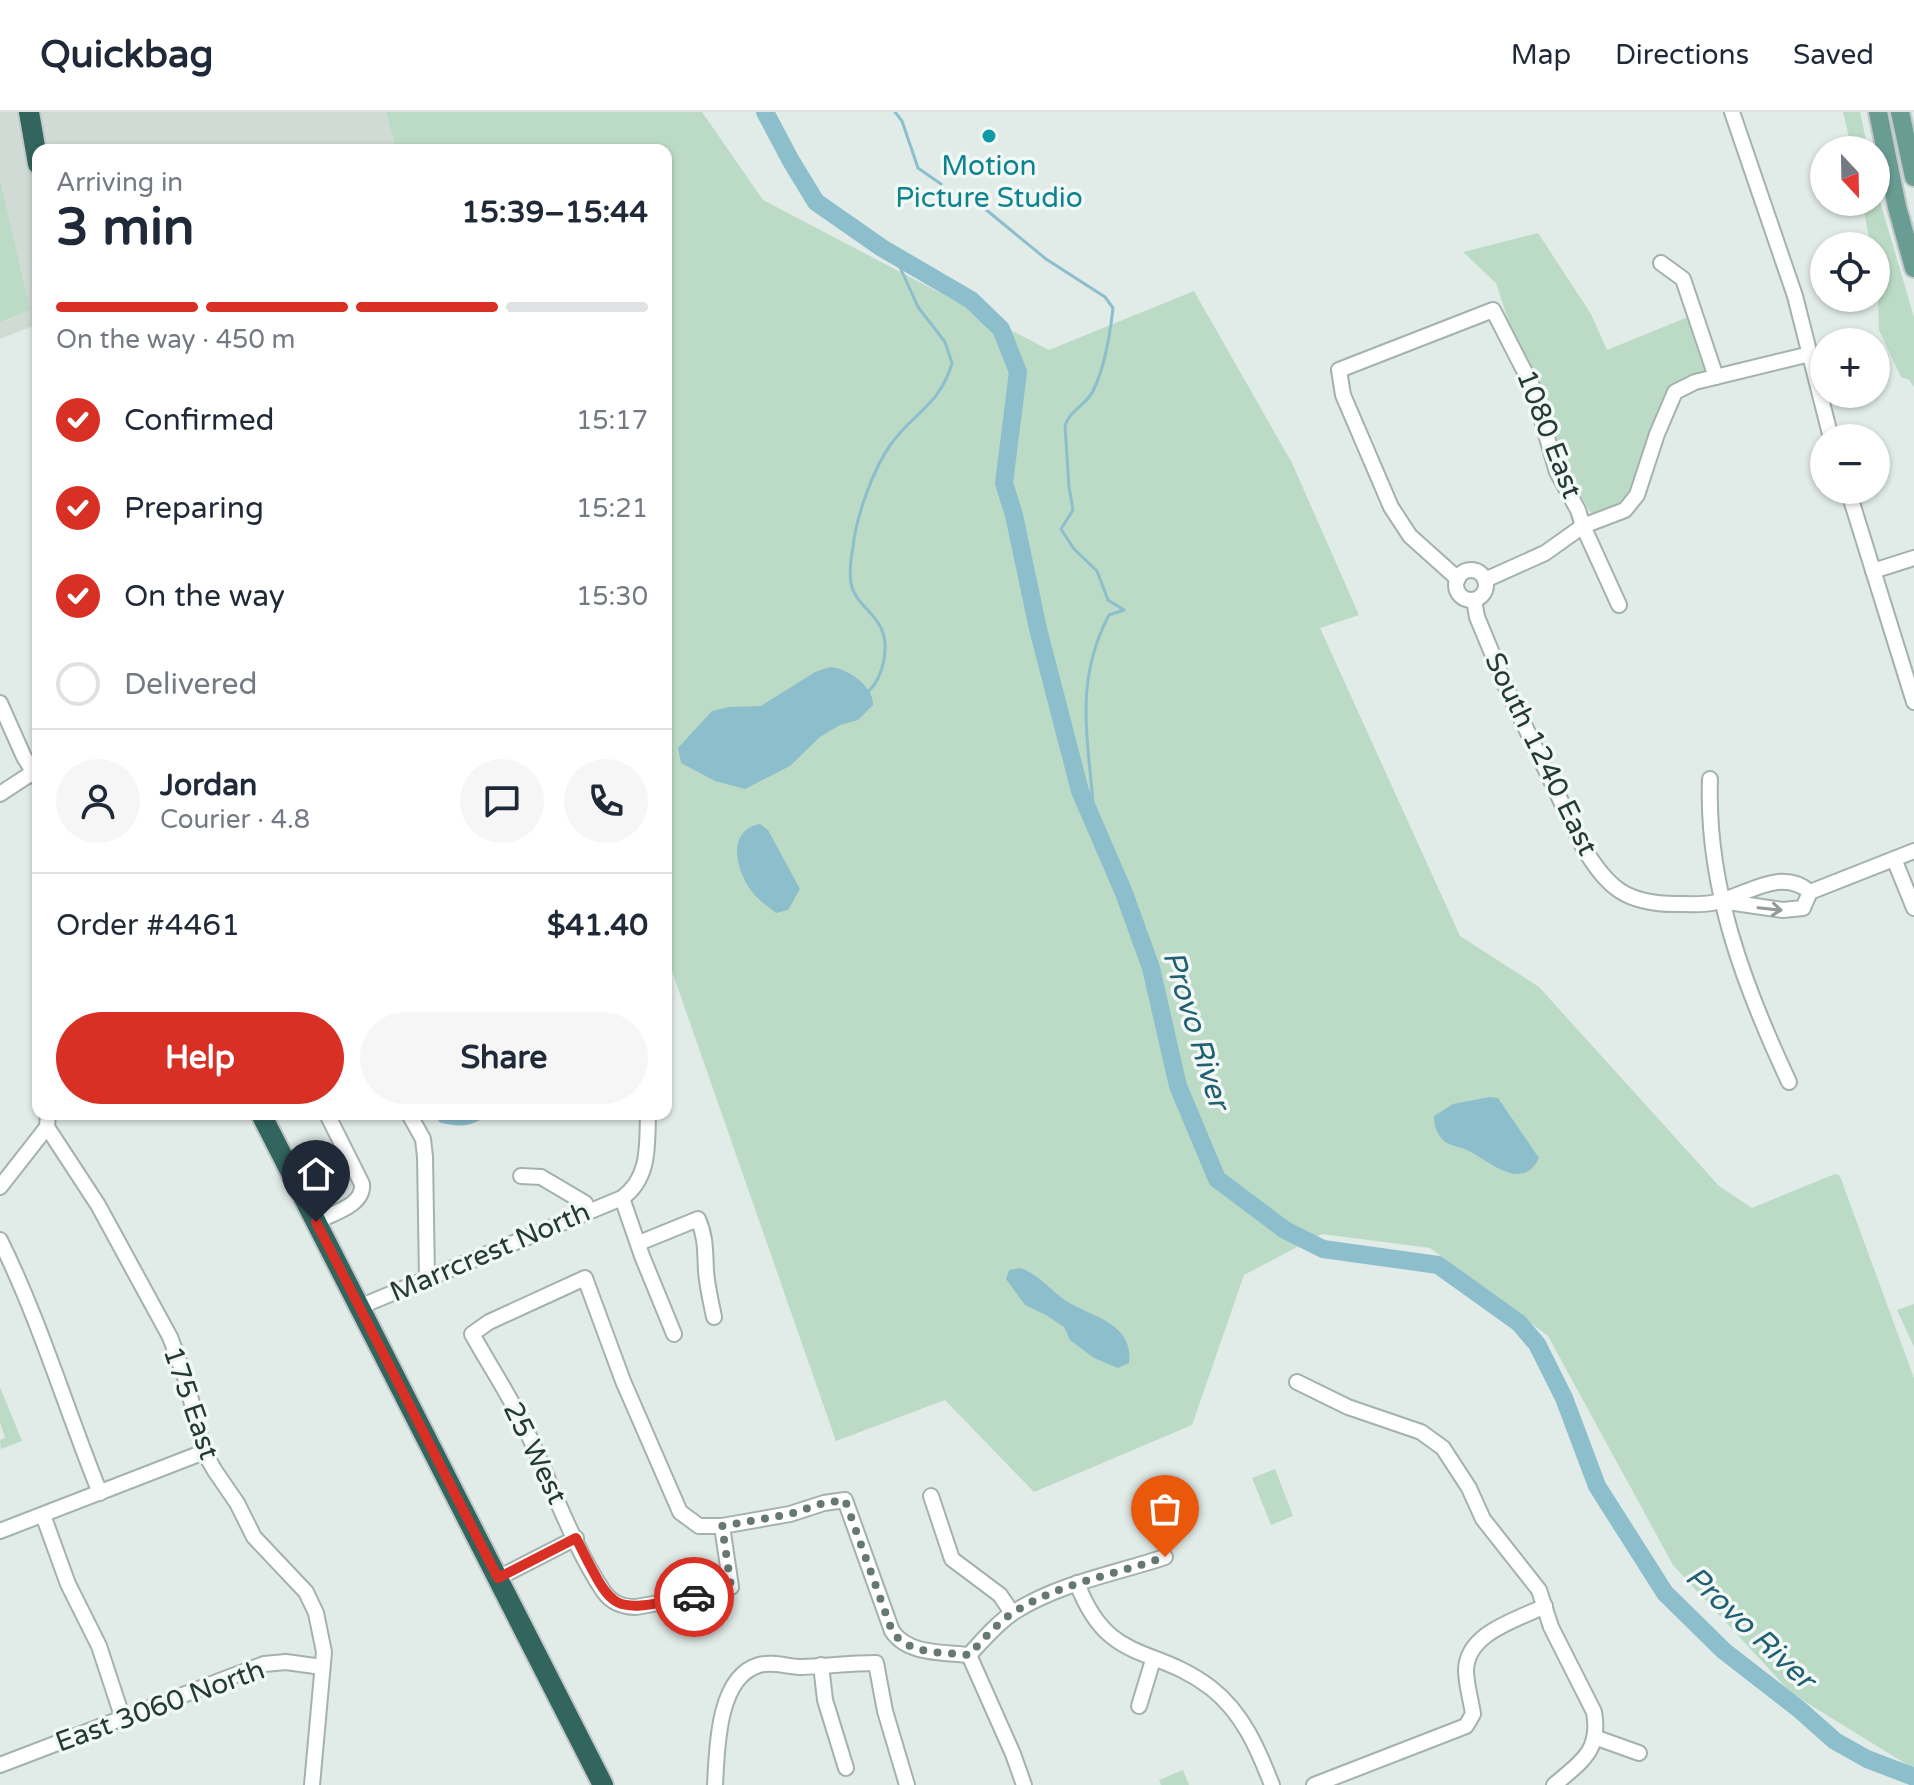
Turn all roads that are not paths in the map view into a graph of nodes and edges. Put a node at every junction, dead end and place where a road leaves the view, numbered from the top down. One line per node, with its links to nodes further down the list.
1 (29, 112): 5 (highway)
2 (1732, 112): 9 (street)
3 (1878, 112): 8 (main road)
4 (1900, 112): 6 (main road)
5 (35, 144)
6 (1914, 177)
7 (1661, 263): 10 (street)
8 (1914, 268)
9 (1810, 354): 10 (street)
10 (1716, 377): 12 (street)
11 (1852, 504): 14 (street)
12 (1583, 526): 15 (street, 1080 East); 16 (street); 18 (street, 1080 East)
13 (1914, 558): 14 (street)
14 (1873, 571): 19 (street)
15 (1458, 579): 16 (street); 17 (street)
16 (1485, 580): 17 (street)
17 (1474, 600): 28 (street, South 1240 East)
18 (1619, 605)
19 (1914, 702)
20 (0, 703): 21 (street)
21 (32, 768)
22 (32, 775): 24 (street)
23 (1710, 779): 28 (street)
24 (0, 794)
25 (1914, 851): 26 (street)
26 (1894, 859): 27 (street); 29 (street)
27 (1810, 892): 28 (street); 28 (street, one-way to 27)
28 (1721, 901): 30 (street)
29 (1914, 908)
30 (1789, 1082)
31 (264, 1120): 40 (highway)
32 (330, 1120): 40 (street)
33 (412, 1120): 43 (street)
34 (648, 1120): 38 (street)
35 (47, 1121): 37 (street); 48 (street, 175 East)
36 (521, 1176): 39 (street)
37 (0, 1187)
38 (622, 1198): 39 (street, Marrcrest North); 42 (street)
39 (589, 1211): 43 (street, Marrcrest North)
40 (316, 1222): 44 (highway)
41 (0, 1240): 49 (street)
42 (639, 1243): 45 (street); 46 (street)
43 (427, 1278): 44 (street, Marrcrest North)
44 (359, 1307): 56 (highway)
45 (714, 1317)
46 (674, 1334)
47 (1297, 1382): 58 (street)
48 (204, 1452): 49 (street); 63 (street, 175 East)
49 (100, 1493): 51 (street)
50 (931, 1496): 59 (street)
51 (43, 1515): 53 (street); 65 (street)
52 (722, 1526): 54 (street, 25 West); 54 (street, 25 West); 60 (street)
53 (0, 1531)
54 (576, 1538): 56 (street)
55 (1165, 1557): 57 (street)
56 (498, 1578): 71 (highway)
57 (1077, 1583): 59 (street); 61 (street)
58 (1545, 1606): 66 (street); 76 (street)
59 (1012, 1613): 60 (street)
60 (969, 1655): 74 (street)
61 (1153, 1660): 64 (street); 75 (street)
62 (821, 1665): 69 (street); 72 (street); 73 (street)
63 (322, 1667): 65 (street, East 3060 North); 70 (street, 175 East)
64 (1139, 1706)
65 (123, 1719): 68 (street, East 3060 North)
66 (1597, 1738): 67 (street); 77 (street)
67 (1639, 1753)
68 (0, 1765)
69 (846, 1768)
70 (312, 1785)
71 (603, 1785)
72 (715, 1785)
73 (907, 1785)
74 (1024, 1785)
75 (1272, 1785)
76 (1314, 1785)
77 (1554, 1785)

